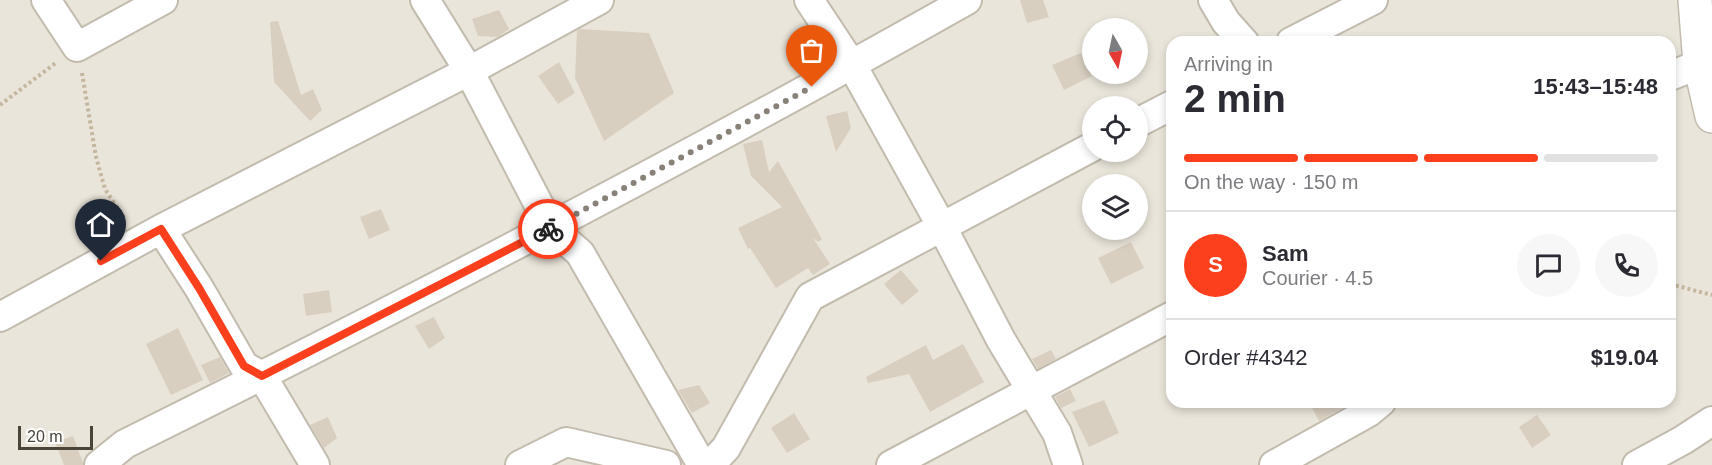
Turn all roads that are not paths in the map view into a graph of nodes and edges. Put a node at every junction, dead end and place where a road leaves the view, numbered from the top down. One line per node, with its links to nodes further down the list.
1 (46, 0): 2 (street)
2 (163, 0)
3 (425, 0): 14 (street)
4 (599, 0): 14 (street)
5 (809, 0): 13 (street)
6 (968, 0): 13 (street)
7 (1213, 0): 10 (street)
8 (1373, 0): 11 (street)
9 (1695, 0): 12 (street)
10 (1239, 36)
11 (1303, 36)
12 (1700, 64): 15 (street); 17 (street)
13 (852, 65): 20 (street); 21 (street)
14 (469, 71): 21 (street); 22 (street)
15 (1676, 74)
16 (1166, 108): 18 (street)
17 (1712, 116)
18 (1148, 117)
19 (1082, 152): 20 (street)
20 (942, 227): 26 (street); 34 (street)
21 (551, 228): 25 (street); 33 (street)
22 (152, 234): 23 (street); 25 (street)
23 (0, 316)
24 (1166, 319): 26 (street)
25 (262, 376): 29 (street); 30 (street)
26 (1030, 390): 35 (street); 36 (street)
27 (1374, 408): 37 (street)
28 (1712, 421): 38 (street)
29 (99, 465)
30 (315, 465)
31 (520, 465): 32 (street)
32 (666, 465)
33 (702, 465)
34 (710, 465)
35 (891, 465)
36 (1068, 465)
37 (1274, 465)
38 (1637, 465)

